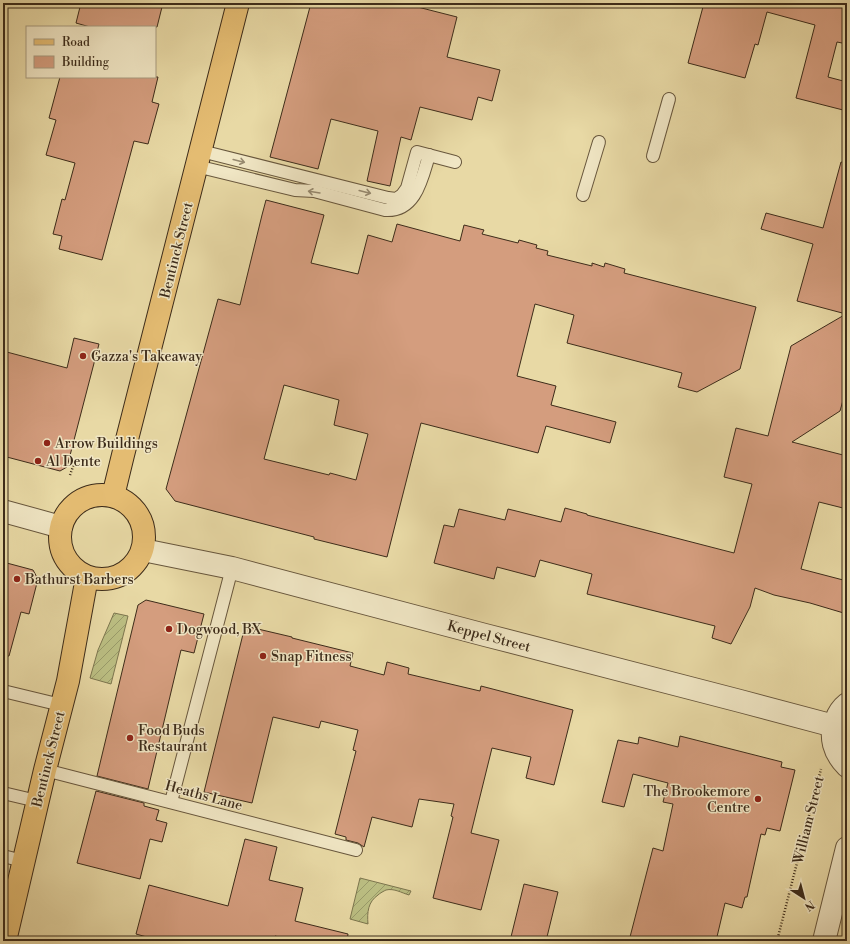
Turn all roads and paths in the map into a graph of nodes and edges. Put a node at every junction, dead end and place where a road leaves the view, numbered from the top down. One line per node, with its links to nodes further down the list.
1 (238, 3): 5 (main road, Bentinck Street)
2 (669, 99): 4 (lane)
3 (598, 142): 7 (lane)
4 (653, 156)
5 (199, 158): 6 (lane); 10 (main road, Bentinck Street)
6 (455, 162)
7 (583, 195)
8 (75, 461): 9 (path)
9 (70, 475)
10 (114, 496): 12 (main road); 13 (main road)
11 (3, 511): 12 (street)
12 (61, 527): 15 (main road)
13 (143, 550): 14 (street, Keppel Street); 15 (main road)
14 (232, 568): 19 (street, Keppel Street); 25 (lane)
15 (87, 577): 18 (main road, Bentinck Street)
16 (3, 691): 18 (lane)
17 (847, 704): 19 (street)
18 (61, 705): 22 (main road, Bentinck Street)
19 (834, 726): 20 (street)
20 (847, 766)
21 (821, 768): 30 (path, William Street)
22 (45, 770): 24 (main road, Bentinck Street); 25 (lane, Heaths Lane)
23 (3, 793): 24 (lane)
24 (37, 801): 28 (main road, Bentinck Street)
25 (171, 802): 27 (lane, Heaths Lane)
26 (847, 848): 31 (street)
27 (356, 850)
28 (13, 858): 29 (main road, Bentinck Street)
29 (4, 941)
30 (777, 941)
31 (824, 941)

